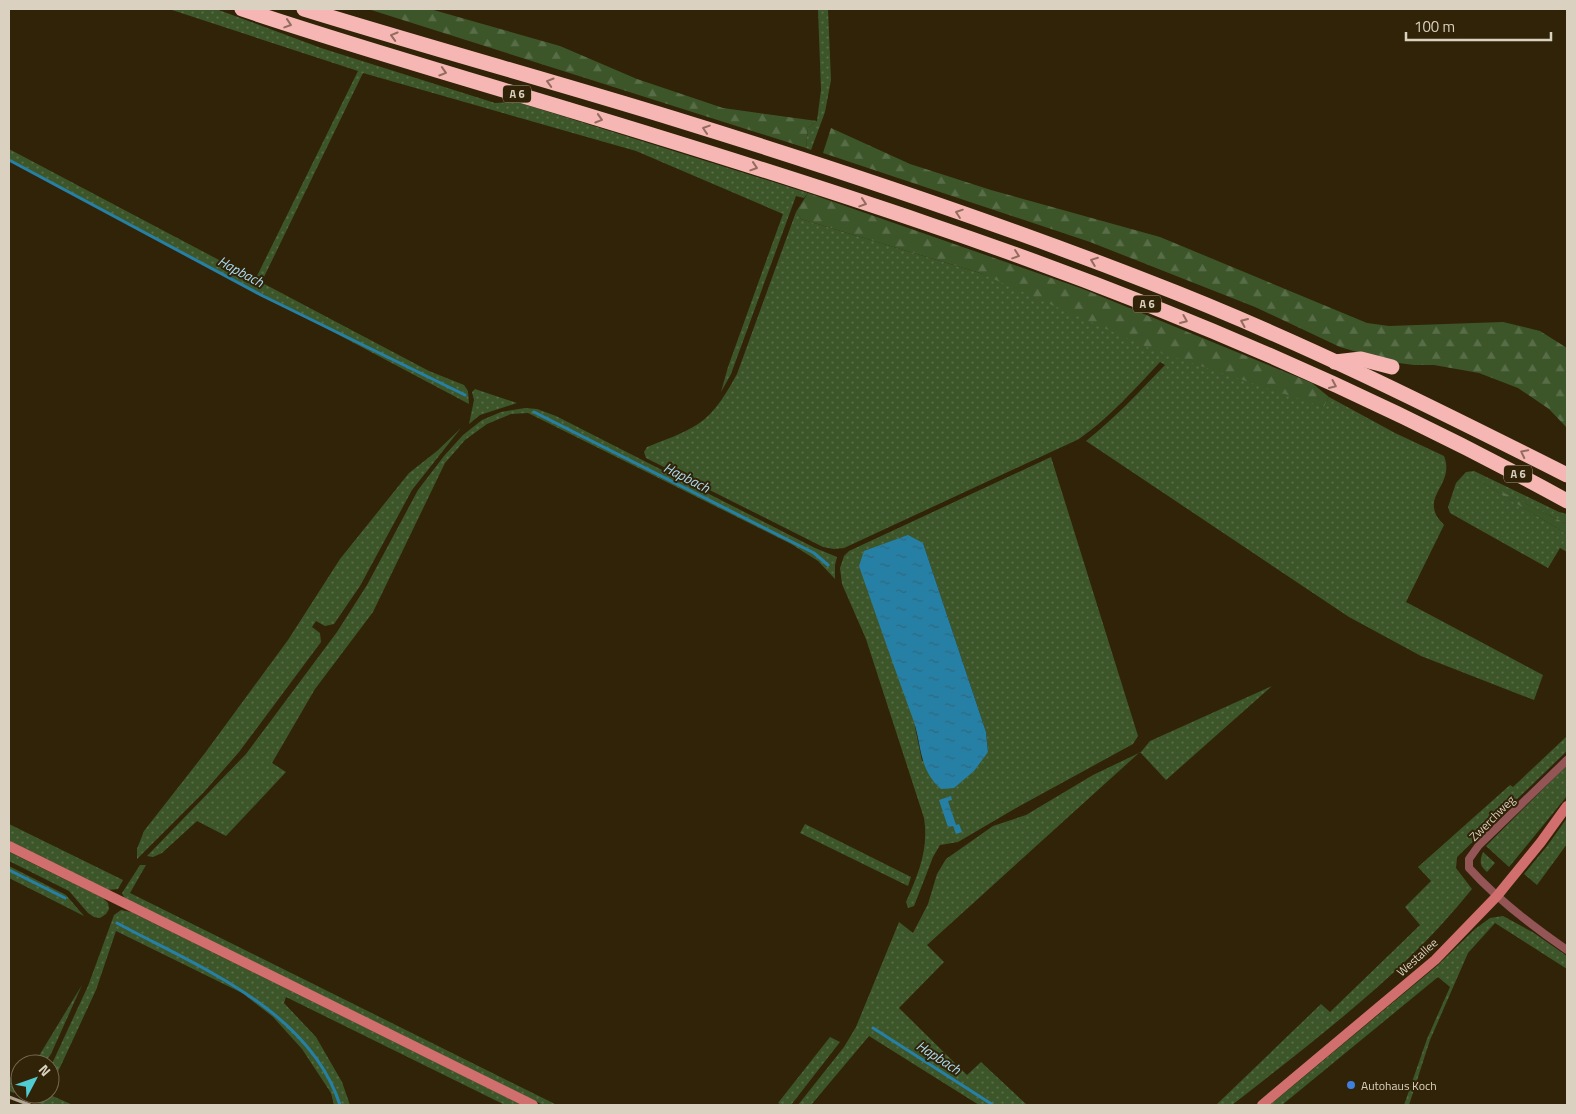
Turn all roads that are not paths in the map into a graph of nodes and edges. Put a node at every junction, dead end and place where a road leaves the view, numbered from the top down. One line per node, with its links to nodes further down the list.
1 (242, 9): 6 (highway, A 6, one-way to 6)
2 (304, 9): 3 (highway, A 6, one-way to 2)
3 (1335, 362): 4 (highway); 5 (highway, A 6, one-way to 3)
4 (1392, 367)
5 (1567, 475)
6 (1567, 501)
7 (1567, 760): 10 (street, Zwerchweg)
8 (1567, 806): 10 (main road, Westallee)
9 (9, 846): 12 (main road)
10 (1496, 896): 11 (street, Zwerchweg); 13 (main road, Westallee)
11 (1567, 950)
12 (533, 1105)
13 (1262, 1105)

